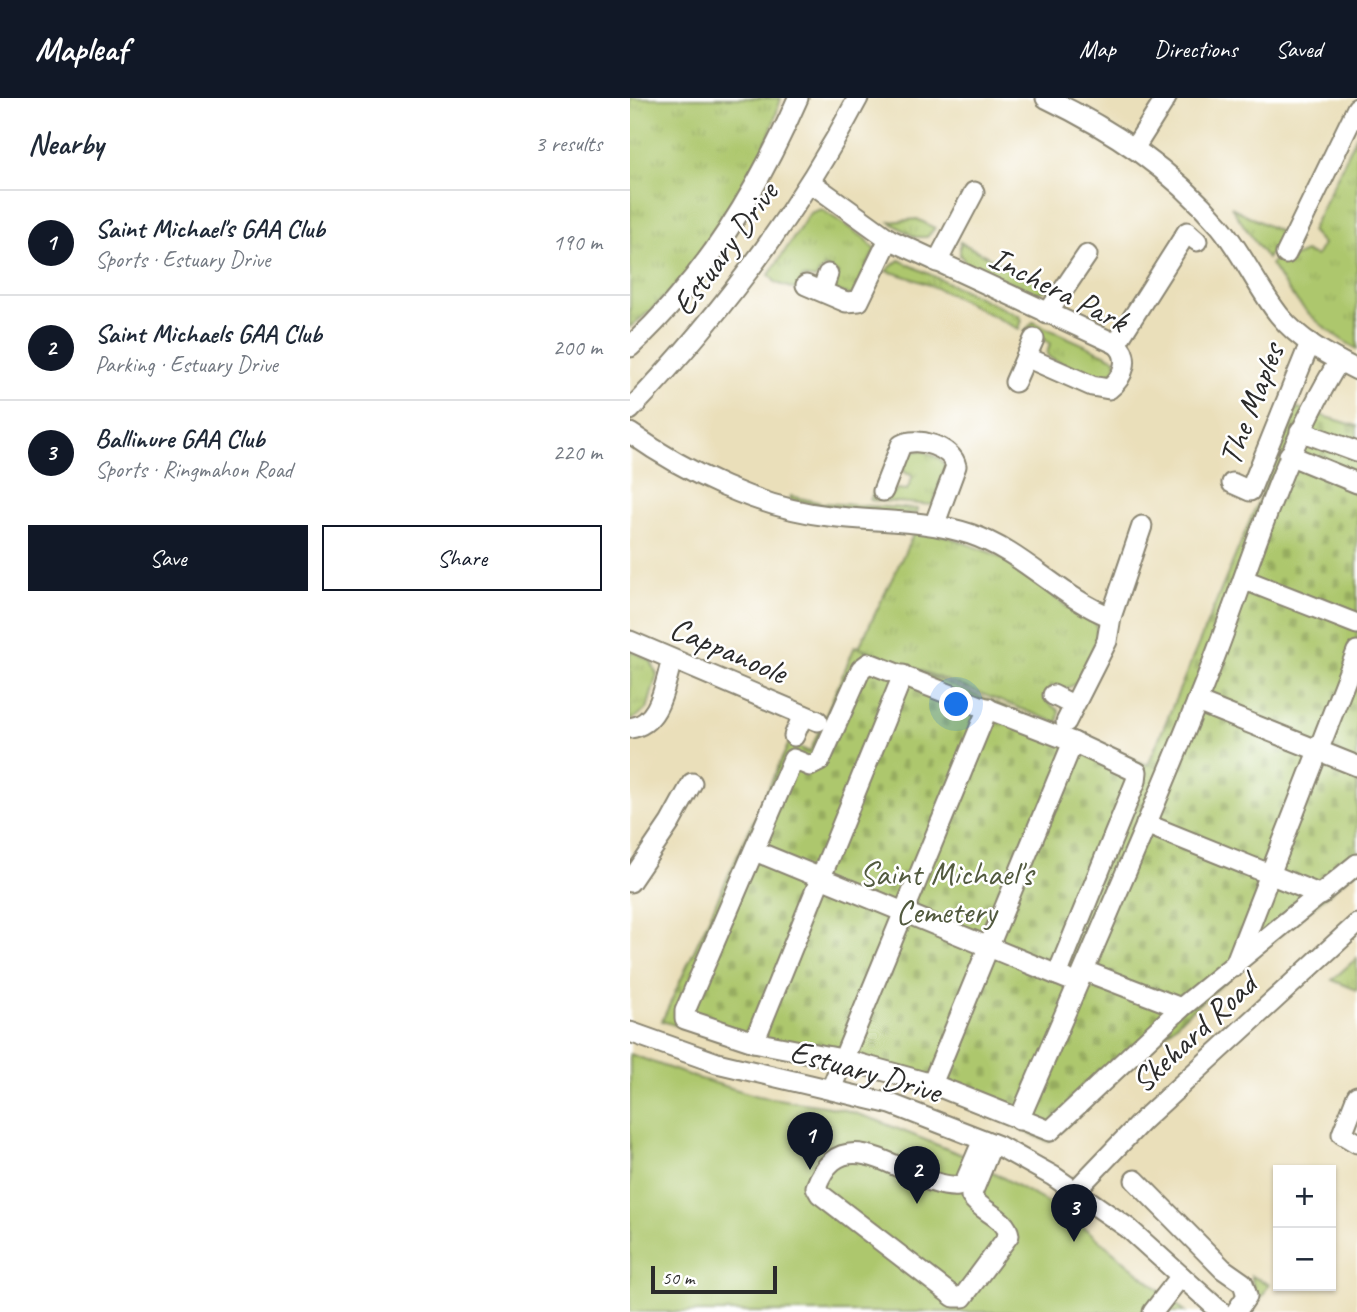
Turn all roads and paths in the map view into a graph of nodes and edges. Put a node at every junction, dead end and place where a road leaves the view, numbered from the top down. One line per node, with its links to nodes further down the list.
1 (787, 98): 8 (street)
2 (798, 98): 8 (street)
3 (858, 98): 9 (street)
4 (1046, 98): 7 (street, The Maples)
5 (1166, 98): 7 (street)
6 (1357, 108): 13 (street)
7 (1135, 147): 20 (street, The Maples)
8 (773, 152): 18 (street)
9 (810, 181): 11 (street, Inchera Park); 26 (street, Estuary Drive)
10 (974, 192): 15 (street)
11 (889, 239): 15 (street, Inchera Park); 16 (street)
12 (1197, 241): 21 (street)
13 (1286, 254)
14 (1087, 255): 17 (street)
15 (937, 261): 17 (street, Inchera Park)
16 (819, 283)
17 (1047, 314): 21 (street, Inchera Park)
18 (653, 322): 19 (street); 22 (street)
19 (630, 334)
20 (1310, 343): 23 (street); 33 (street, The Maples)
21 (1116, 344): 25 (street, Inchera Park)
22 (630, 347)
23 (1339, 361): 24 (street); 27 (street)
24 (1357, 370)
25 (1015, 382)
26 (630, 410)
27 (1300, 431): 29 (street); 30 (street)
28 (630, 433): 34 (street)
29 (1357, 452)
30 (1289, 455): 32 (street); 36 (street)
31 (892, 483): 34 (street)
32 (1357, 483)
33 (1241, 487)
34 (935, 523): 37 (street)
35 (1142, 526): 37 (street)
36 (1245, 579): 38 (street); 44 (street)
37 (1111, 617): 43 (street)
38 (1357, 624)
39 (630, 641): 41 (street, Cappanoole)
40 (1357, 651): 49 (street)
41 (672, 660): 46 (street); 47 (street, Cappanoole)
42 (903, 676): 45 (street); 53 (street); 56 (street)
43 (1053, 695)
44 (1197, 702): 49 (street); 52 (street)
45 (988, 708): 48 (street); 59 (street)
46 (630, 728)
47 (794, 736)
48 (1073, 742): 61 (street); 63 (street)
49 (1320, 751): 50 (street); 55 (street)
50 (1357, 766)
51 (692, 783): 57 (street)
52 (1146, 824): 55 (street); 64 (street)
53 (755, 850): 56 (street); 67 (street)
54 (1357, 864): 58 (street)
55 (1270, 874): 58 (street); 62 (street)
56 (821, 877): 59 (street); 67 (street)
57 (630, 882)
58 (1321, 895): 62 (street)
59 (906, 912): 61 (street); 68 (street)
60 (1357, 924): 76 (street, Skehard Road)
61 (989, 946): 63 (street); 69 (street)
62 (1234, 967): 65 (street)
63 (1057, 975): 64 (street)
64 (1081, 977): 65 (street); 72 (street)
65 (1181, 1008): 72 (street)
66 (630, 1032): 70 (street, Estuary Drive)
67 (754, 1042): 68 (street)
68 (842, 1059): 69 (street); 70 (street)
69 (932, 1084): 72 (street)
70 (831, 1089): 73 (street, Estuary Drive)
71 (1357, 1096): 74 (street)
72 (1019, 1120)
73 (988, 1142): 73 (street); 76 (street, Estuary Drive)
74 (1357, 1143)
75 (1135, 1180): 80 (street)
76 (1076, 1191): 77 (street, Estuary Drive)
77 (1181, 1276): 78 (street); 79 (street, Estuary Drive)
78 (1153, 1312)
79 (1221, 1312)
80 (1236, 1312)

